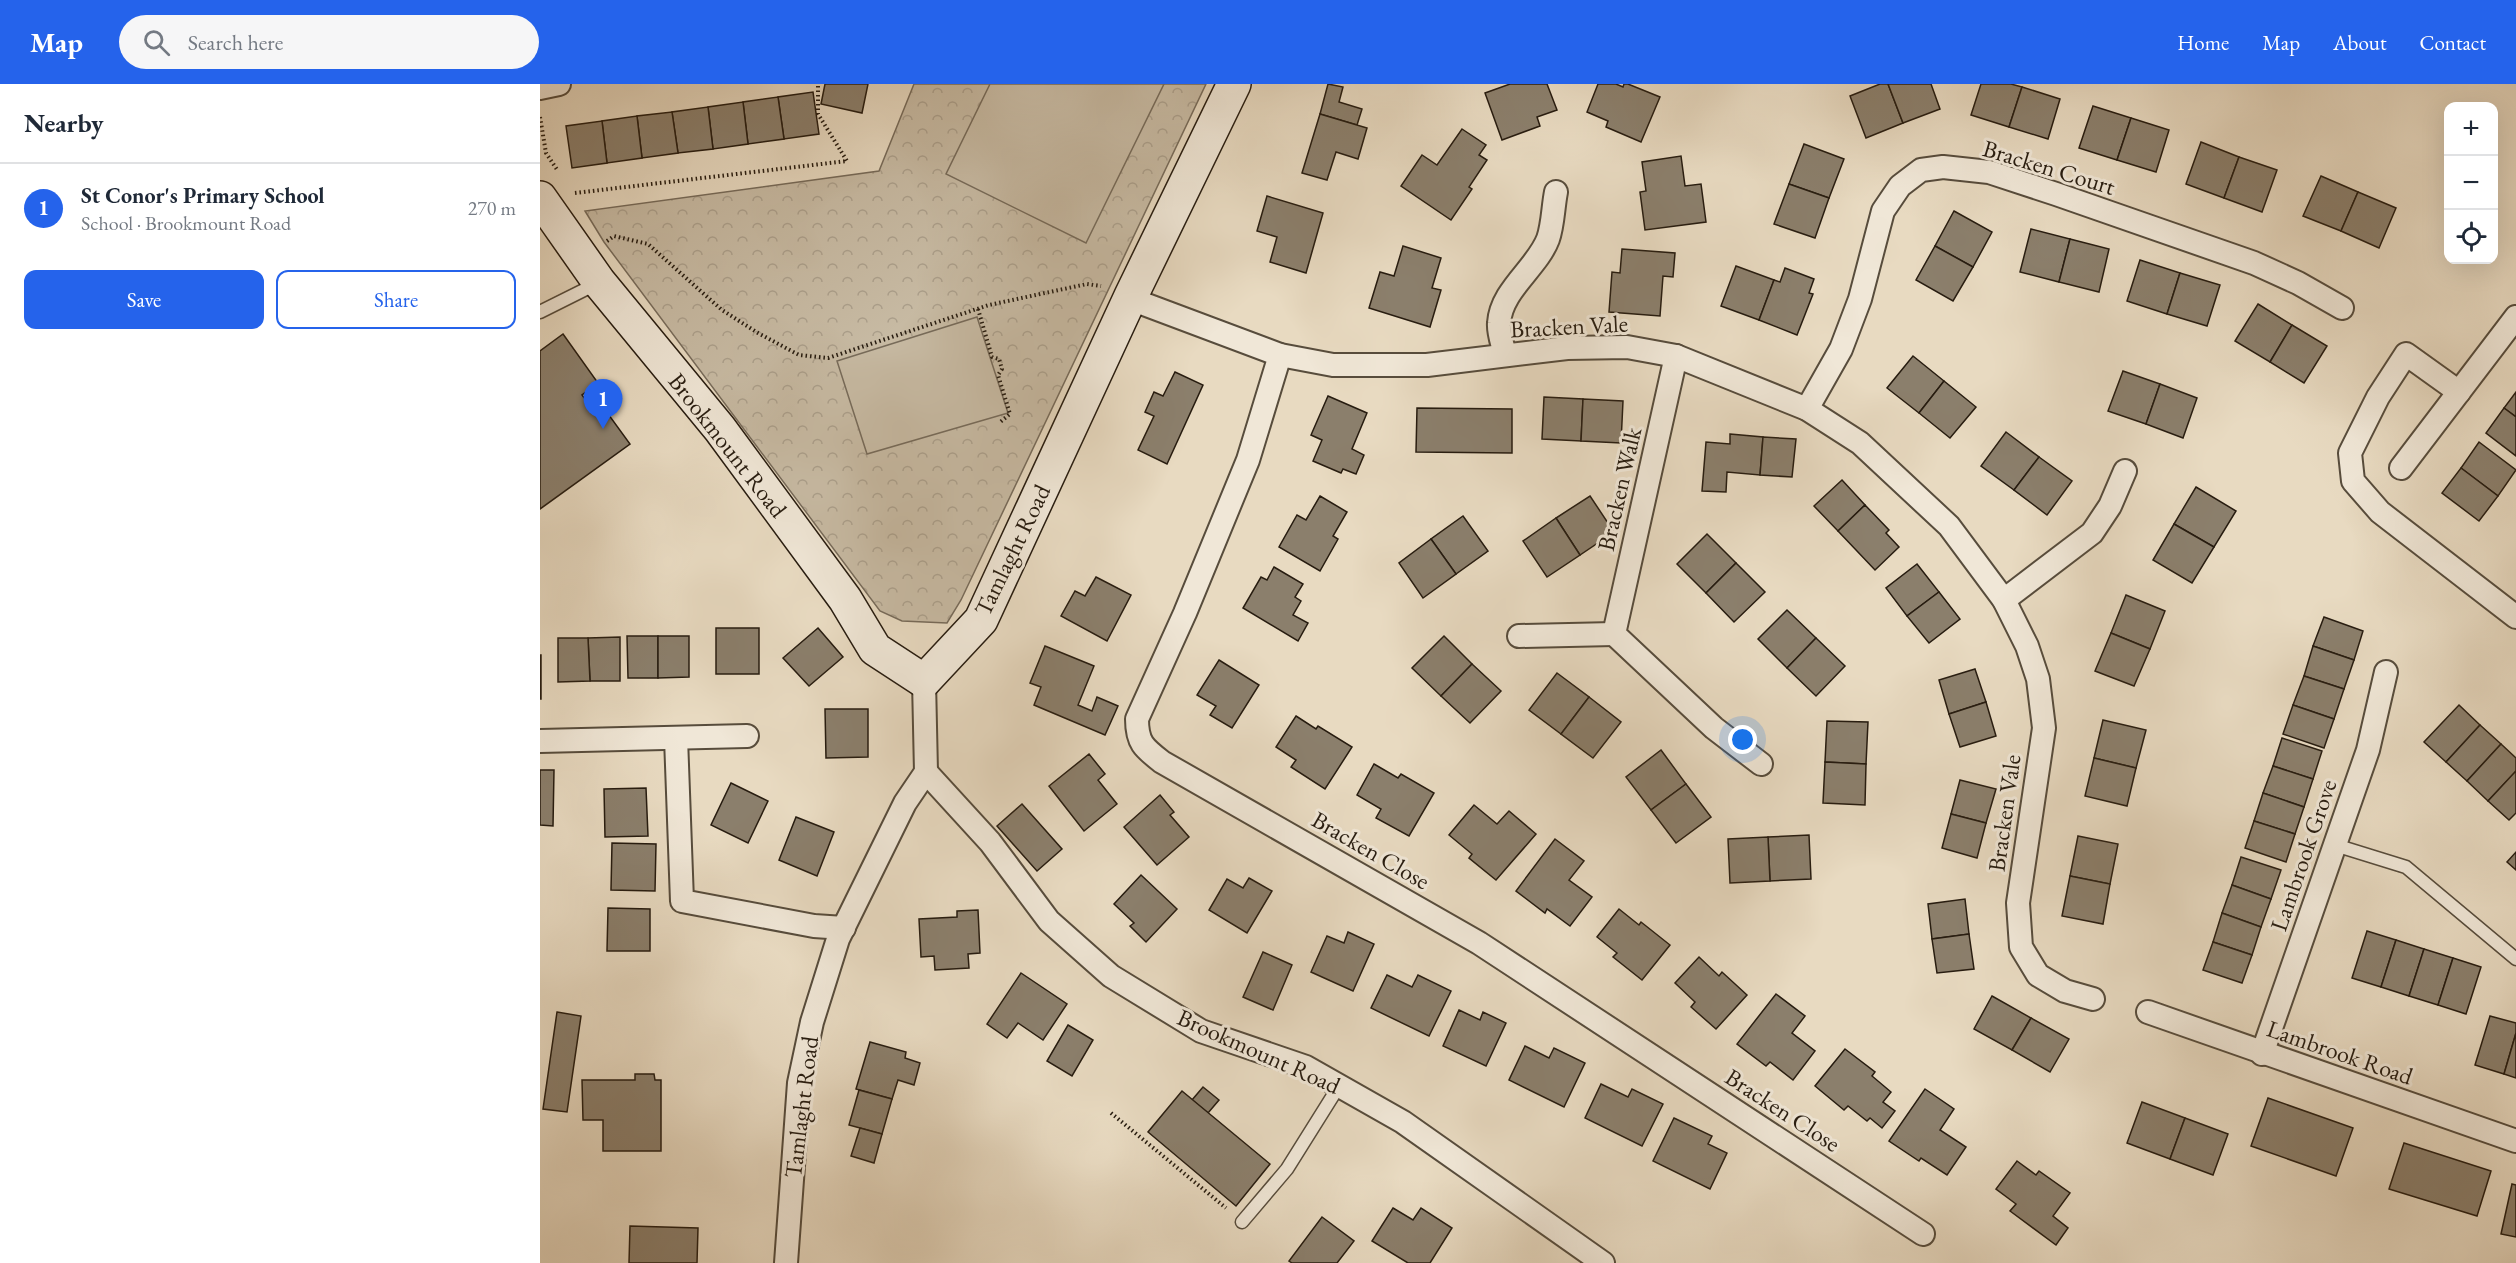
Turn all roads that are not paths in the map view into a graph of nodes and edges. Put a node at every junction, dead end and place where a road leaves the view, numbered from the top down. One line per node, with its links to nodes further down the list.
1 (559, 84): 3 (street)
2 (1234, 84): 7 (street, Tamlaght Road)
3 (540, 87)
4 (557, 187): 6 (street, Brookmount Road)
5 (1556, 192): 12 (street)
6 (591, 272): 9 (lane); 23 (street, Brookmount Road)
7 (1131, 296): 11 (street, Bracken Vale); 23 (street, Tamlaght Road)
8 (2342, 308): 15 (street, Bracken Court)
9 (540, 312)
10 (2516, 317): 14 (street)
11 (1280, 355): 12 (street, Bracken Vale); 38 (street, Bracken Close)
12 (1505, 355): 13 (street, Bracken Vale)
13 (1676, 356): 15 (street, Bracken Vale); 20 (street, Bracken Walk)
14 (2459, 392): 16 (street); 19 (street)
15 (1807, 410): 18 (street, Bracken Vale)
16 (2401, 468)
17 (2125, 471): 18 (street)
18 (2004, 600): 32 (street, Bracken Vale)
19 (2516, 617)
20 (1614, 634): 21 (street); 27 (street)
21 (1519, 636)
22 (2386, 672): 29 (street, Lambrook Grove)
23 (924, 681): 28 (street)
24 (747, 736): 25 (street)
25 (676, 738): 26 (street); 30 (street)
26 (540, 741)
27 (1761, 764)
28 (926, 772): 30 (street, Tamlaght Road); 35 (street, Brookmount Road)
29 (2335, 845): 31 (lane); 34 (street, Lambrook Grove)
30 (844, 928): 39 (street, Tamlaght Road)
31 (2516, 959)
32 (2093, 999)
33 (2148, 1012): 34 (street, Lambrook Road)
34 (2262, 1053): 36 (street, Lambrook Road)
35 (1339, 1086): 37 (lane); 40 (street, Brookmount Road)
36 (2516, 1141)
37 (1242, 1222)
38 (1923, 1234)
39 (786, 1263)
40 (1604, 1263)

